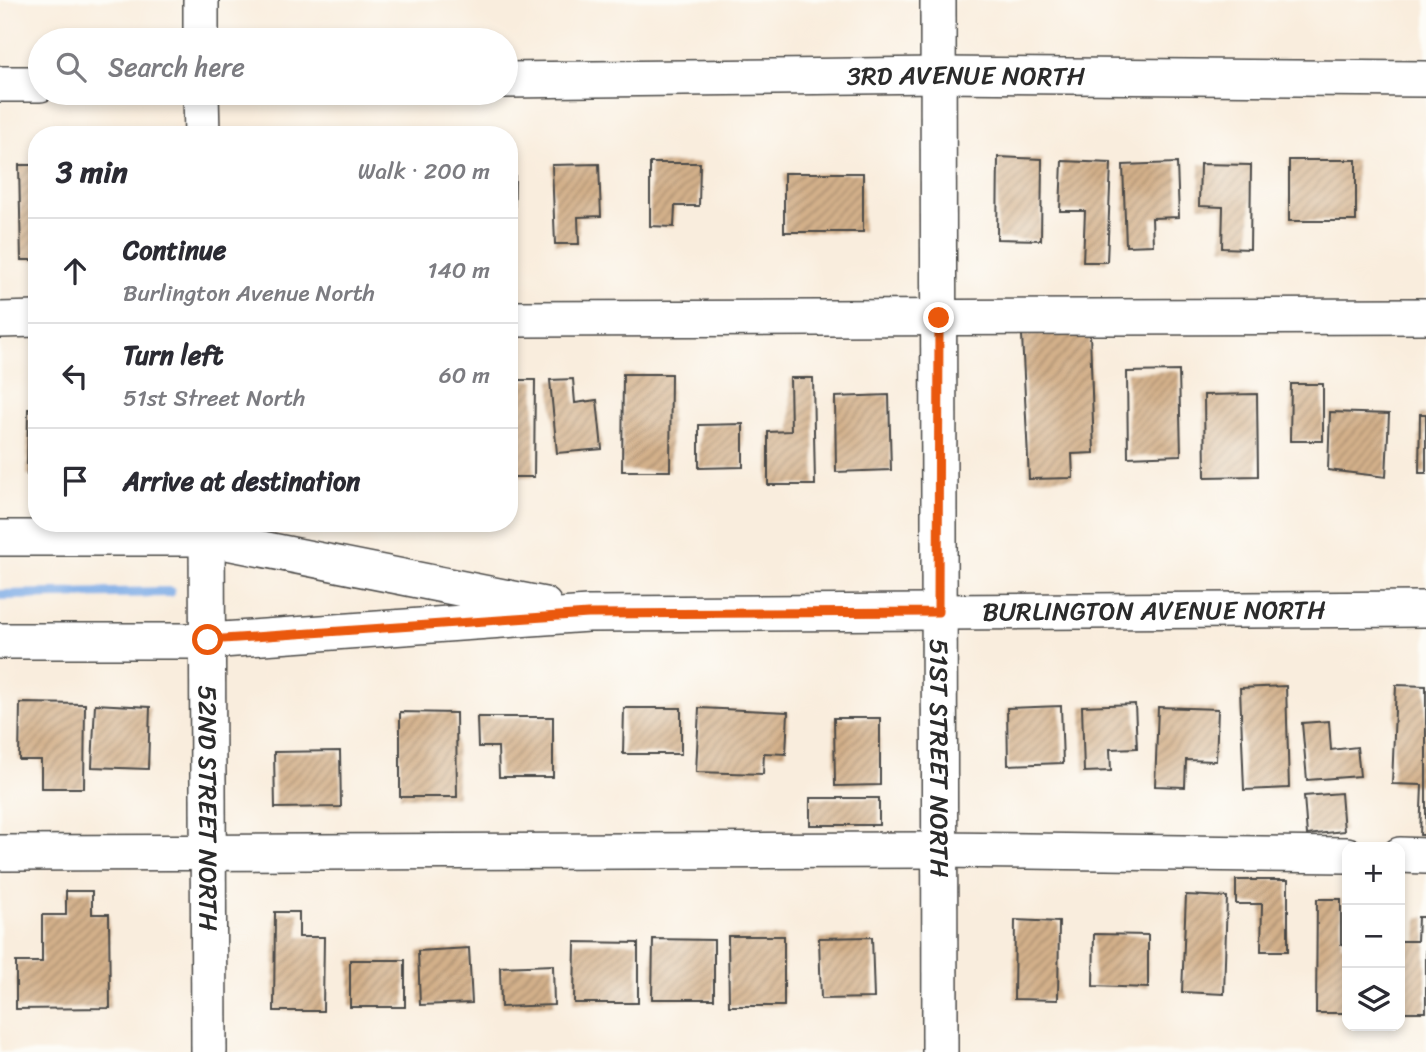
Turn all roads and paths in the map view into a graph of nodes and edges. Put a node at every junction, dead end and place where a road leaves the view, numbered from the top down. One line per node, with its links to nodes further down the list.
1 (201, 0): 3 (street)
2 (938, 0): 4 (street, 51ST STREET NORTH)
3 (201, 28)
4 (939, 75): 5 (street, 3RD AVENUE NORTH); 6 (street, 3RD AVENUE NORTH); 13 (street, 51ST STREET NORTH)
5 (518, 79)
6 (1426, 79)
7 (28, 83): 8 (street)
8 (0, 84)
9 (201, 105): 10 (street)
10 (202, 126)
11 (1426, 316): 13 (street)
12 (518, 318): 13 (street)
13 (939, 318): 21 (street, 51ST STREET NORTH)
14 (0, 320): 15 (street)
15 (28, 320)
16 (177, 532): 19 (street, BURLINGTON AVENUE NORTH)
17 (207, 532): 23 (street, 52ND STREET NORTH)
18 (212, 532): 22 (street, BURLINGTON AVENUE NORTH)
19 (0, 538)
20 (1426, 609): 21 (street, BURLINGTON AVENUE NORTH)
21 (938, 612): 22 (street, BURLINGTON AVENUE NORTH); 25 (street, 51ST STREET NORTH)
22 (588, 614): 23 (street, BURLINGTON AVENUE NORTH)
23 (208, 640): 24 (street, BURLINGTON AVENUE NORTH); 26 (street, 52ND STREET NORTH)
24 (0, 641)
25 (939, 850): 26 (street); 28 (street); 32 (street, 51ST STREET NORTH)
26 (209, 852): 27 (street); 31 (street, 52ND STREET NORTH)
27 (0, 853)
28 (1342, 855)
29 (1405, 855): 30 (street)
30 (1426, 856)
31 (209, 1052)
32 (940, 1052)

